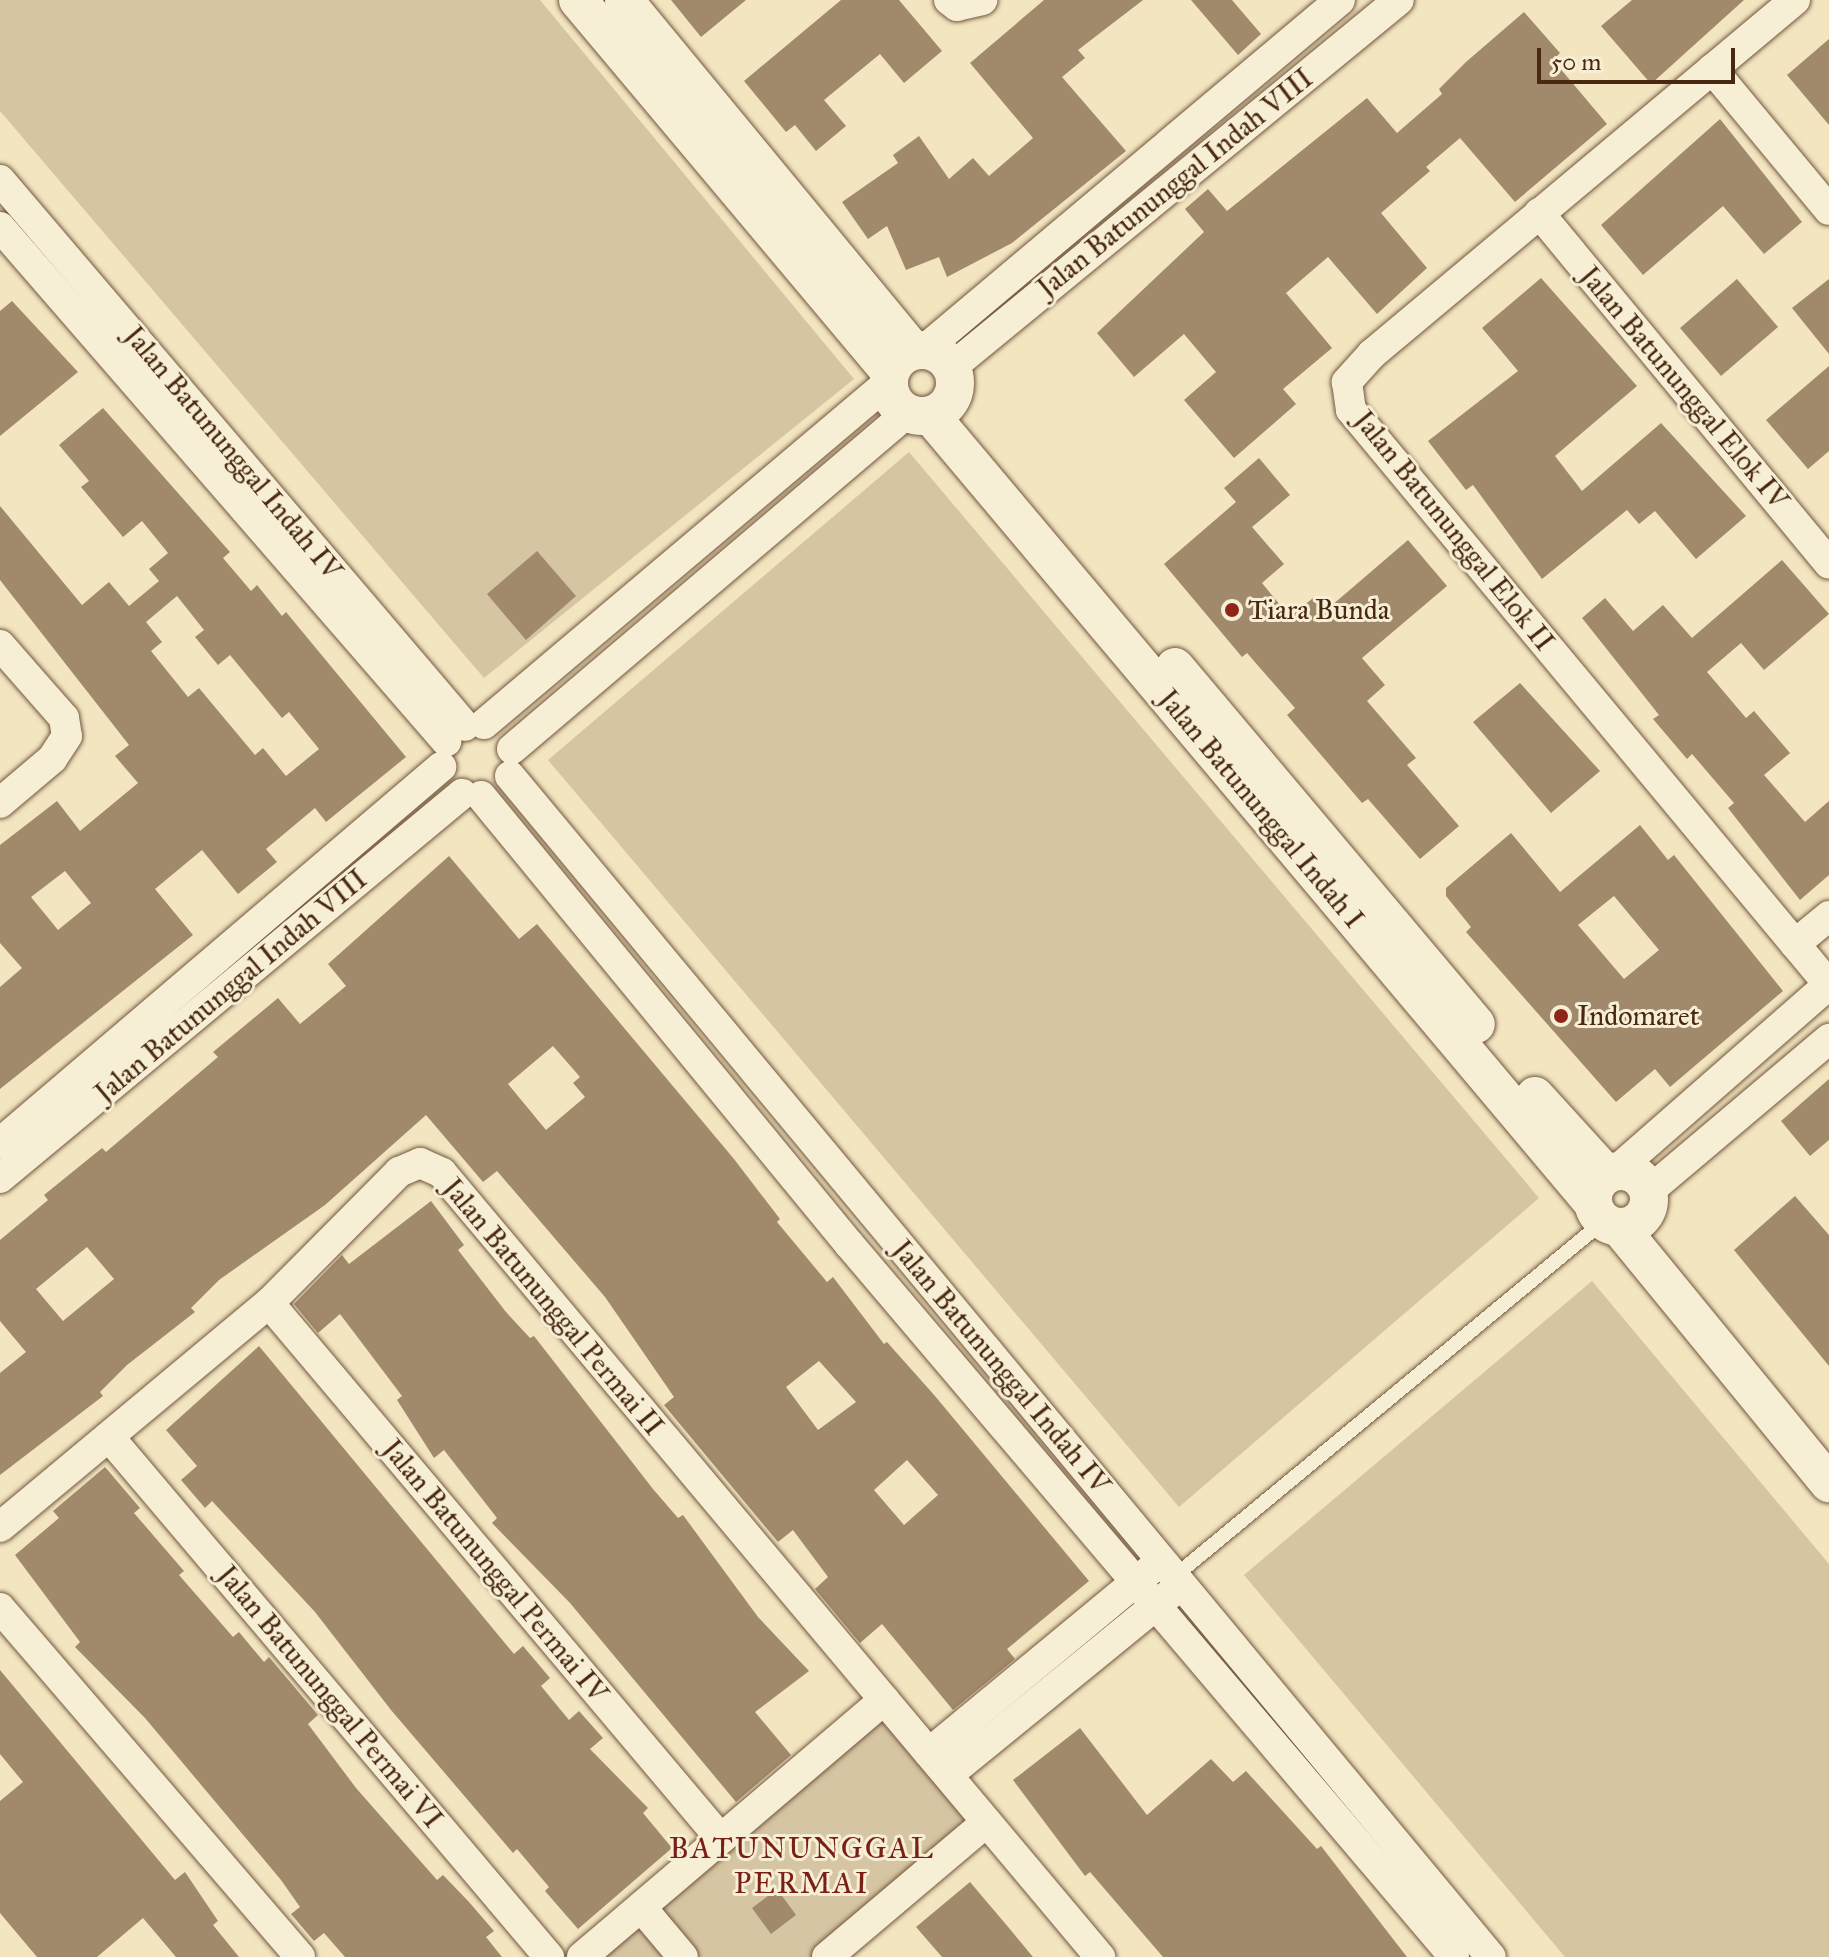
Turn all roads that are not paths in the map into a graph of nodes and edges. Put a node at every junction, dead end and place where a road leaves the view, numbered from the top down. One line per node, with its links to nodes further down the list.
1 (578, 0): 15 (street)
2 (624, 0): 15 (street)
3 (949, 0): 4 (street)
4 (982, 0)
5 (1340, 0): 15 (street, Jalan Batununggal Indah VIII)
6 (1399, 0): 15 (street, Jalan Batununggal Indah VIII)
7 (1795, 0): 8 (street, Jalan Batununggal Elok II)
8 (1712, 69): 10 (street); 11 (street, Jalan Batununggal Elok II)
9 (0, 180): 13 (street, Jalan Batununggal Indah IV)
10 (1829, 210)
11 (1539, 213): 16 (street, Jalan Batununggal Elok IV); 23 (street, Jalan Batununggal Elok II)
12 (0, 227): 14 (street, Jalan Batununggal Indah IV)
13 (79, 271): 14 (lane); 18 (street, Jalan Batununggal Indah IV)
14 (55, 292): 18 (street, Jalan Batununggal Indah IV)
15 (919, 382): 18 (street, Jalan Batununggal Indah VIII); 19 (street, Jalan Batununggal Indah VIII); 27 (street, Jalan Batununggal Indah I)
16 (1829, 564)
17 (0, 645): 21 (street)
18 (459, 740): 19 (street, Jalan Batununggal Indah IV); 20 (street, Jalan Batununggal Indah IV); 26 (street, Jalan Batununggal Indah VIII)
19 (511, 762): 20 (street, Jalan Batununggal Indah VIII); 28 (street, Jalan Batununggal Indah IV)
20 (472, 795): 26 (street, Jalan Batununggal Indah VIII); 29 (street, Jalan Batununggal Indah IV)
21 (0, 803)
22 (1829, 916): 23 (street)
23 (1795, 944): 24 (street, Jalan Batununggal Elok II)
24 (1829, 985): 27 (street)
25 (1829, 1039): 27 (street)
26 (3, 1160)
27 (1619, 1201): 32 (street, Jalan Batununggal Indah I); 33 (street, Jalan Batununggal Indah I); 35 (lane)
28 (879, 1220): 29 (street); 35 (street, Jalan Batununggal Indah IV)
29 (849, 1244): 36 (street, Jalan Batununggal Indah IV)
30 (269, 1303): 31 (street, Jalan Batununggal Permai II); 39 (street, Jalan Batununggal Permai II); 42 (street, Jalan Batununggal Permai IV)
31 (110, 1438): 34 (street, Jalan Batununggal Permai II); 45 (street, Jalan Batununggal Permai VI)
32 (1829, 1443)
33 (1829, 1483)
34 (0, 1527)
35 (1173, 1574): 36 (street); 37 (street); 51 (street, Jalan Batununggal Indah IV)
36 (1137, 1582): 37 (street, Jalan Batununggal Indah IV); 40 (street)
37 (1157, 1606): 40 (street); 50 (street, Jalan Batununggal Indah IV)
38 (0, 1608): 44 (street)
39 (884, 1700): 40 (street, Jalan Batununggal Permai II); 42 (street)
40 (938, 1764): 41 (street, Jalan Batununggal Permai II)
41 (987, 1822): 48 (street); 49 (street, Jalan Batununggal Permai II)
42 (721, 1839): 43 (street)
43 (641, 1907): 46 (street); 47 (street)
44 (300, 1957)
45 (549, 1957)
46 (582, 1957)
47 (683, 1957)
48 (827, 1957)
49 (1100, 1957)
50 (1454, 1957)
51 (1491, 1957)

